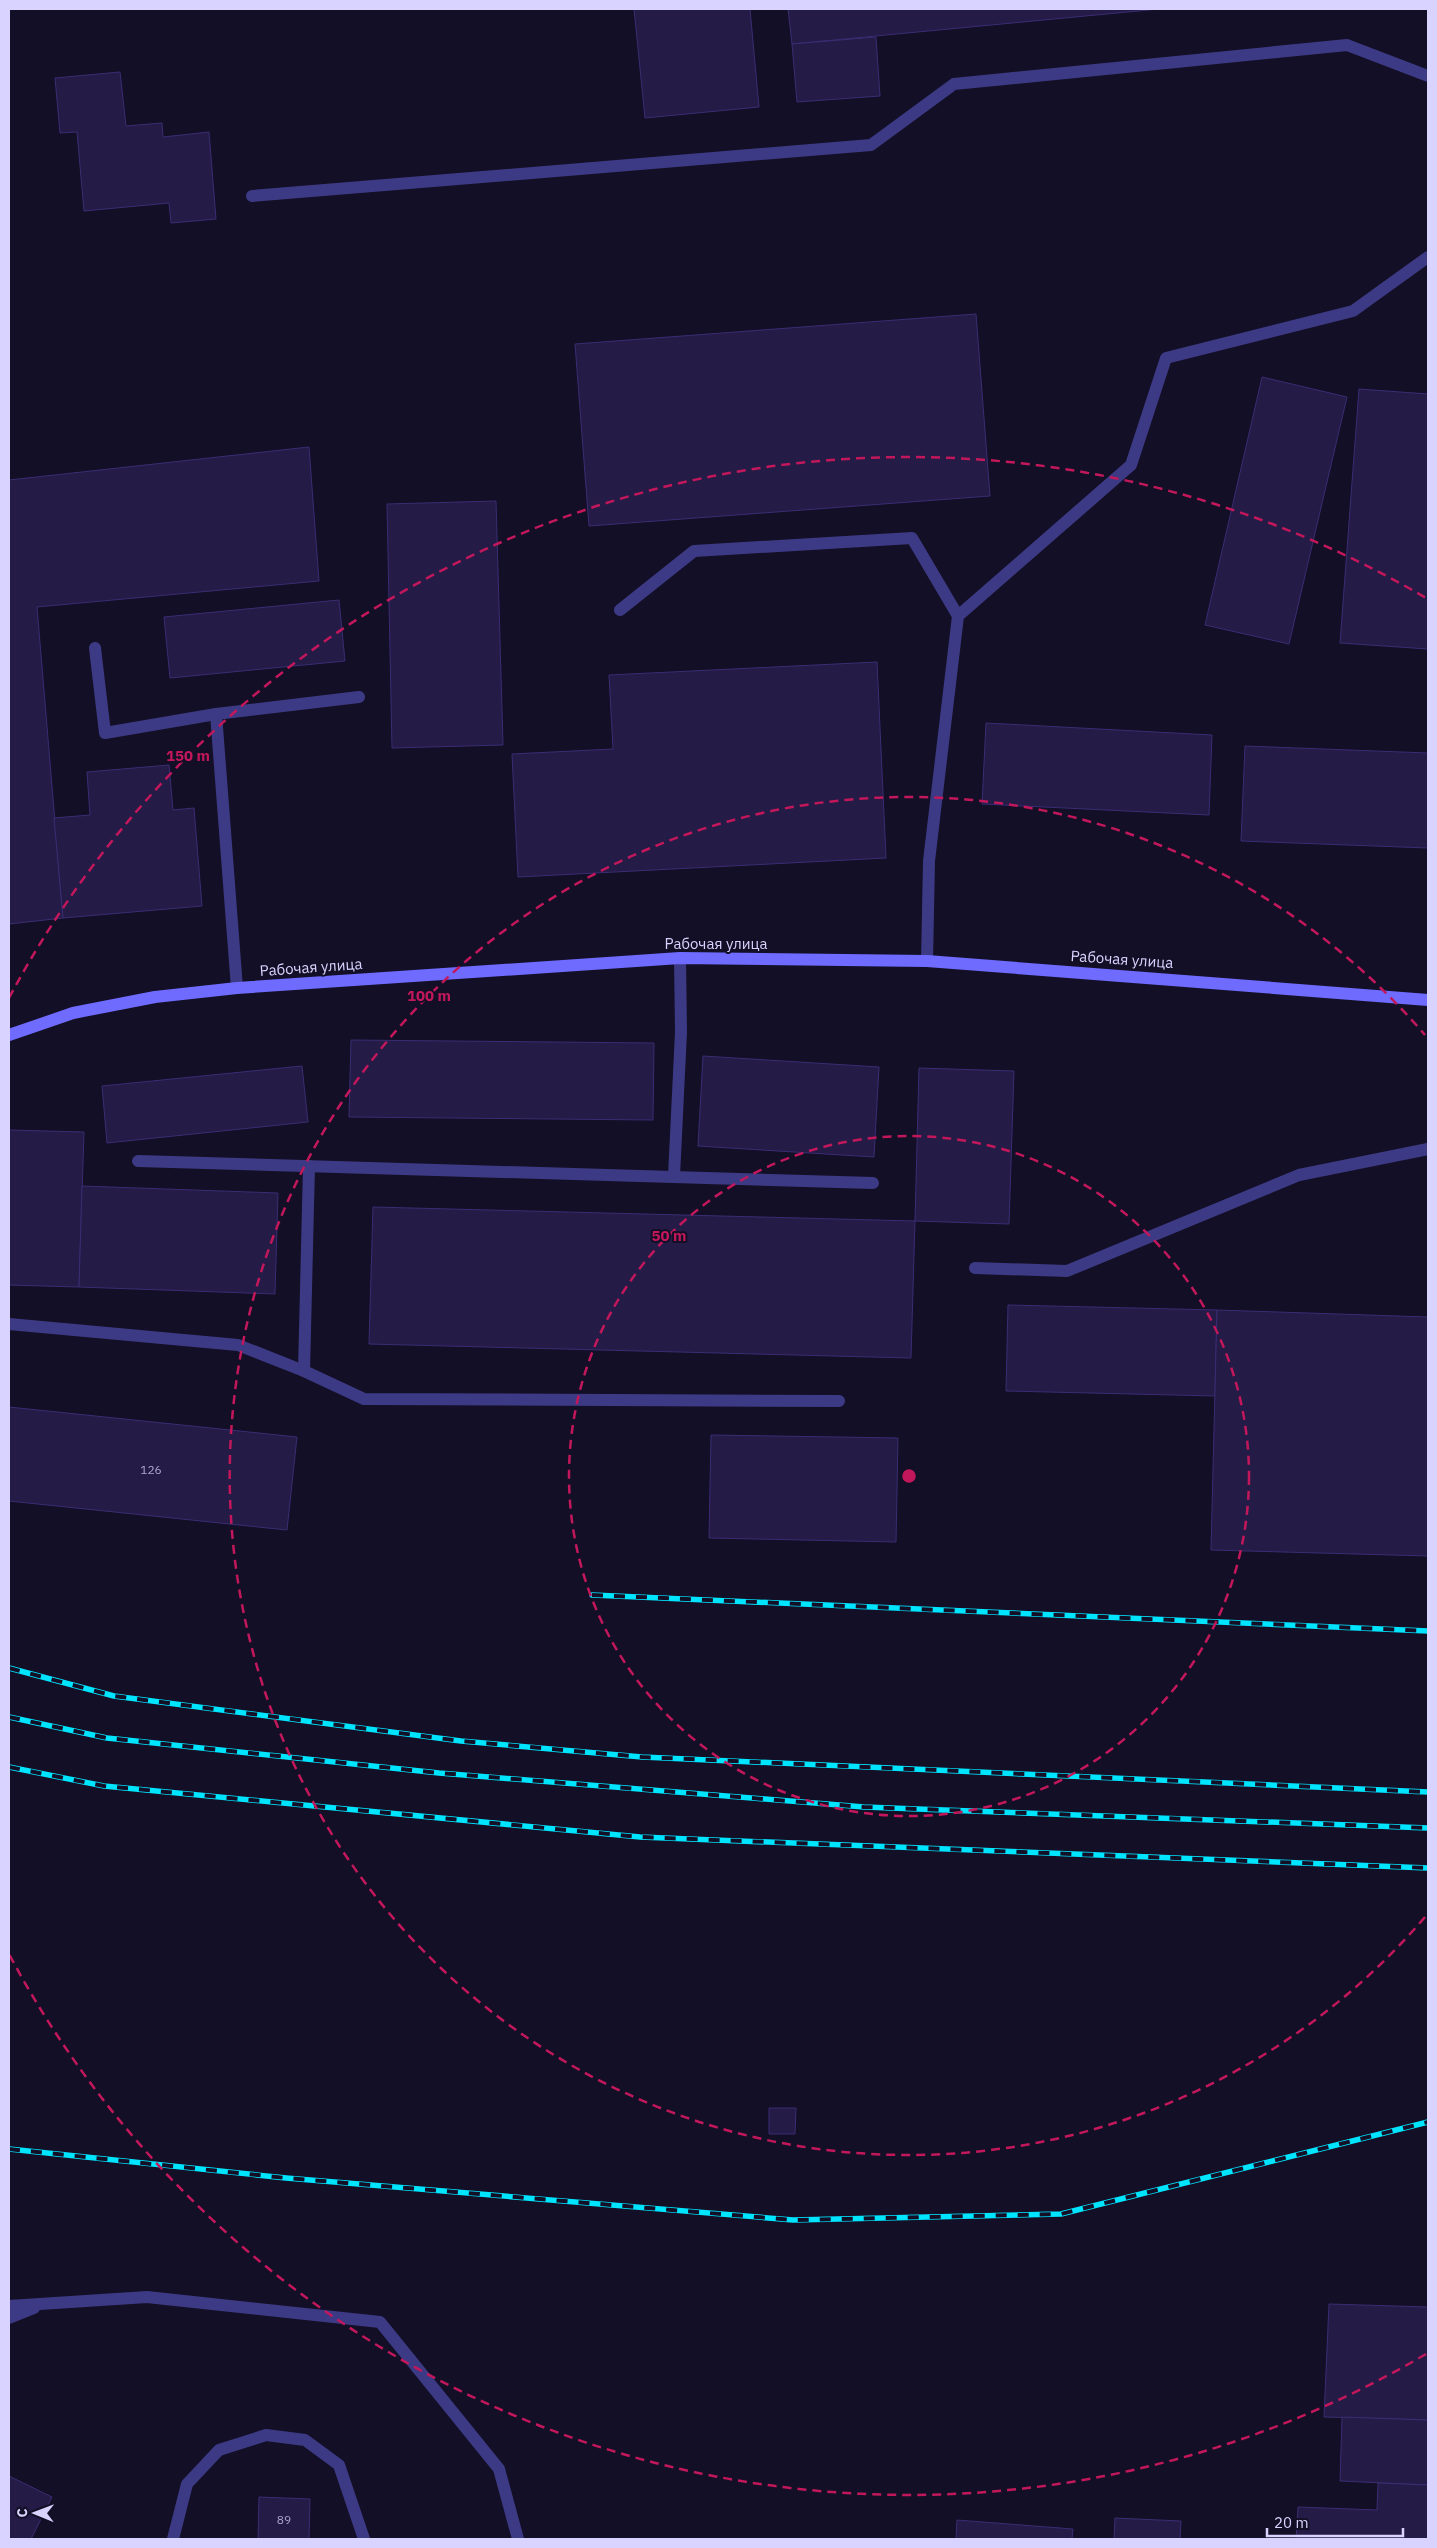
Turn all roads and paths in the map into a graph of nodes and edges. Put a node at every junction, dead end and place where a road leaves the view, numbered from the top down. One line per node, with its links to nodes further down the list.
1 (1428, 76): 2 (lane)
2 (252, 196)
3 (1428, 256): 5 (lane)
4 (620, 610): 5 (lane)
5 (958, 616): 10 (lane)
6 (95, 648): 8 (lane)
7 (359, 697): 8 (lane)
8 (216, 714): 11 (lane)
9 (680, 958): 10 (street, Рабочая улица); 11 (street, Рабочая улица); 17 (lane)
10 (927, 961): 12 (street, Рабочая улица)
11 (237, 988): 13 (street, Рабочая улица)
12 (1428, 1000)
13 (9, 1034)
14 (1428, 1149): 19 (lane)
15 (138, 1161): 16 (lane)
16 (308, 1166): 17 (lane); 21 (lane)
17 (674, 1176): 18 (lane)
18 (873, 1183)
19 (975, 1268)
20 (9, 1324): 21 (lane)
21 (304, 1371): 22 (lane)
22 (839, 1401)
23 (45, 2304): 24 (lane); 25 (lane); 28 (lane)
24 (9, 2306)
25 (9, 2318)
26 (173, 2539): 27 (lane)
27 (364, 2539)
28 (518, 2539)

